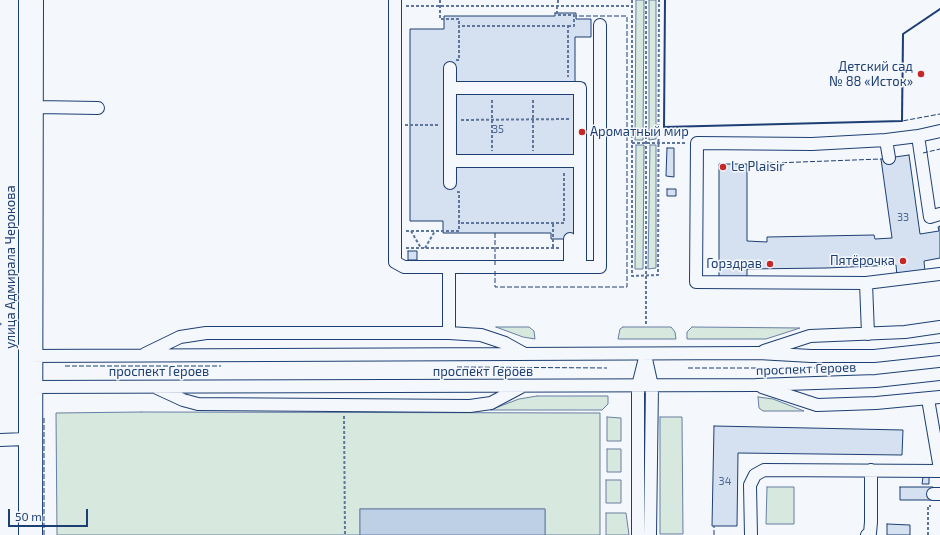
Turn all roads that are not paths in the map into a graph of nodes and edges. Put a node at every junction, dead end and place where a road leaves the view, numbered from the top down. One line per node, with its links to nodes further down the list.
1 (25, 0): 30 (street, улица Адмирала Черокова)
2 (37, 0): 7 (street, улица Адмирала Черокова)
3 (395, 3): 18 (street)
4 (600, 25): 19 (street)
5 (450, 68): 6 (street)
6 (450, 88): 13 (street); 14 (street)
7 (37, 107): 8 (street); 30 (street, улица Адмирала Черокова)
8 (98, 108)
9 (940, 131): 10 (street)
10 (918, 136): 11 (street); 16 (street)
11 (886, 140): 12 (street); 21 (street)
12 (889, 158)
13 (450, 161): 14 (street); 15 (street)
14 (580, 161): 19 (street)
15 (450, 183)
16 (940, 214)
17 (563, 244): 19 (street)
18 (449, 267): 19 (street); 23 (street)
19 (571, 267)
20 (940, 274): 21 (street)
21 (866, 283): 24 (street)
22 (940, 327): 24 (street)
23 (449, 333): 27 (street); 29 (street)
24 (868, 334): 26 (street)
25 (940, 349): 26 (street, проспект Героев)
26 (758, 353): 28 (street, проспект Героев)
27 (524, 354): 28 (street, проспект Героев); 29 (street, проспект Героев)
28 (646, 354): 36 (street); 37 (street)
29 (142, 355): 30 (street, проспект Героев)
30 (30, 356): 34 (street, улица Адмирала Черокова)
31 (940, 374): 33 (street, проспект Героев)
32 (523, 385): 35 (street, проспект Героев); 35 (street); 36 (street, проспект Героев)
33 (756, 385): 37 (street, проспект Героев); 39 (street)
34 (30, 386): 35 (street, проспект Героев); 41 (street, улица Адмирала Черокова); 45 (street, улица Адмирала Черокова)
35 (154, 386)
36 (638, 386): 37 (street, проспект Героев); 46 (street)
37 (652, 386): 47 (street)
38 (940, 397): 39 (street)
39 (928, 399): 43 (street)
40 (0, 440): 41 (street)
41 (25, 440): 44 (street, улица Адмирала Черокова)
42 (871, 470): 43 (street); 48 (street); 49 (street)
43 (940, 470)
44 (24, 535)
45 (36, 535)
46 (638, 535)
47 (650, 535)
48 (751, 535)
49 (867, 535)

